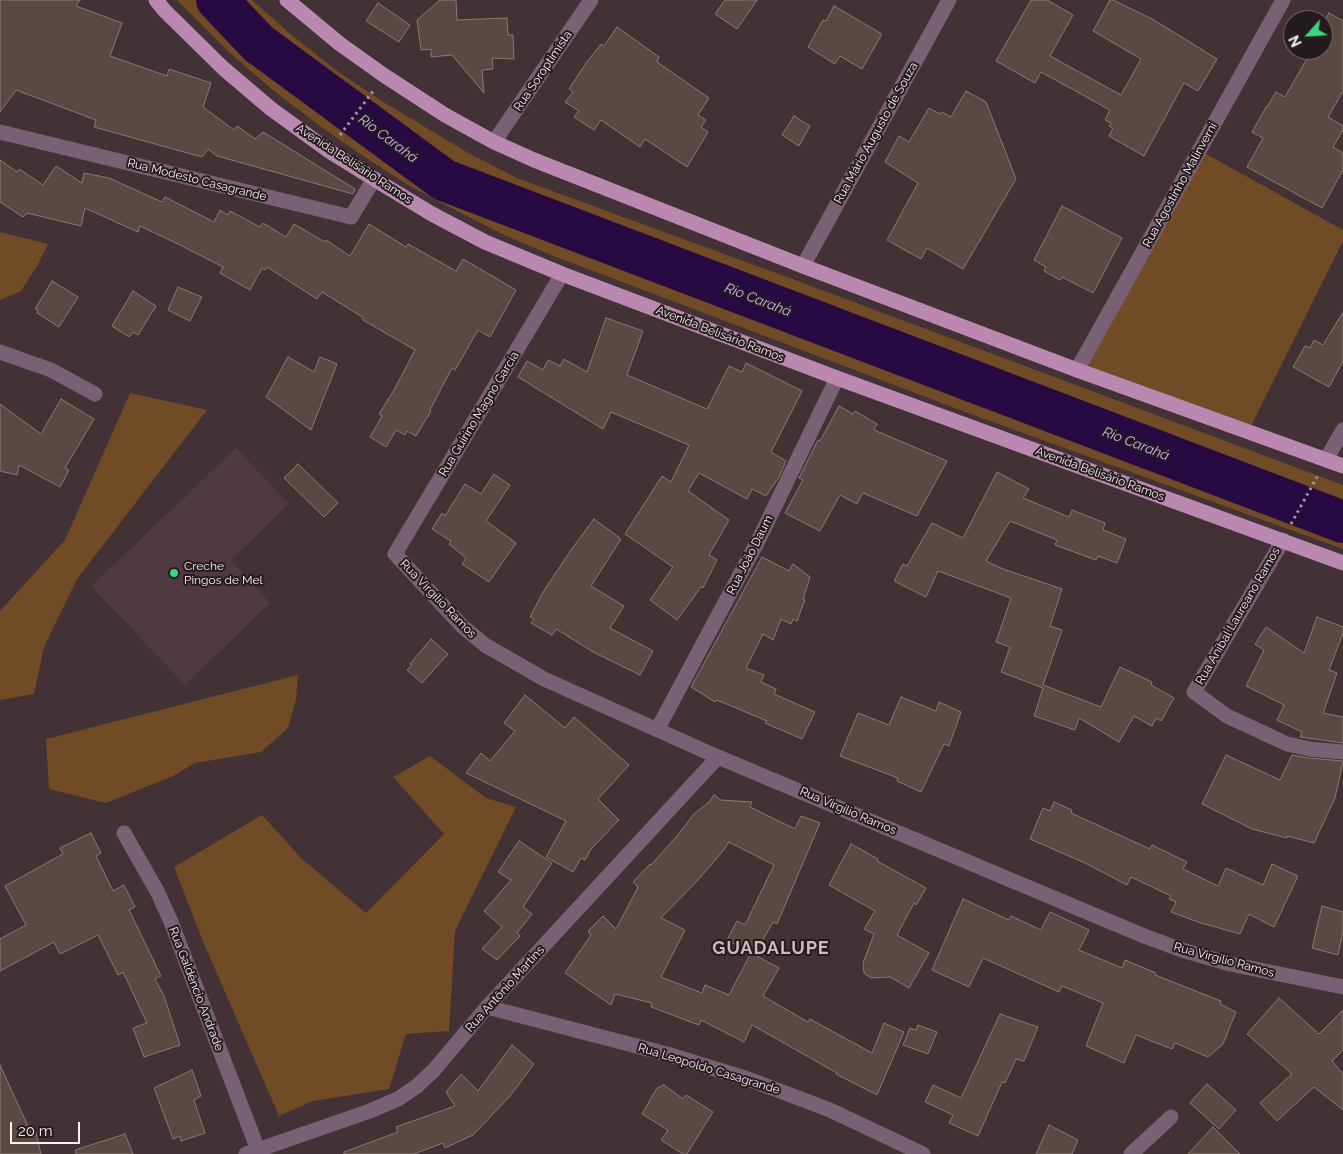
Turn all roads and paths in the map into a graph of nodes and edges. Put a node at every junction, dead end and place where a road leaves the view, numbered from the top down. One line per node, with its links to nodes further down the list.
1 (156, 0): 10 (main road, Avenida Belisário Ramos)
2 (287, 0): 9 (main road)
3 (591, 0): 9 (street, Rua Soroptimista)
4 (949, 0): 11 (street, Rua Mário Augusto de Souza)
5 (1283, 0): 14 (street, Rua Agostinho Malinverni)
6 (368, 99): 8 (path)
7 (0, 132): 10 (street, Rua Modesto Casagrande)
8 (341, 135)
9 (494, 142): 11 (main road)
10 (374, 180): 12 (main road, Avenida Belisário Ramos)
11 (803, 266): 14 (main road)
12 (562, 274): 15 (main road, Avenida Belisário Ramos); 23 (street, Rua Guirino Magno Garcia)
13 (0, 352): 16 (street)
14 (1077, 370): 18 (main road)
15 (837, 378): 22 (main road, Avenida Belisário Ramos); 25 (street, Rua João Daum)
16 (95, 394)
17 (1343, 430): 18 (street)
18 (1326, 460): 19 (main road)
19 (1343, 466)
20 (1316, 480): 21 (path)
21 (1292, 522)
22 (1283, 540): 24 (main road, Avenida Belisário Ramos); 26 (street, Rua Aníbal Laureano Ramos)
23 (395, 554): 25 (street, Rua Virgílio Ramos)
24 (1343, 563)
25 (657, 730): 27 (street, Rua Virgílio Ramos)
26 (1343, 752)
27 (718, 757): 29 (street, Rua Virgílio Ramos); 30 (street, Rua Antônio Martins)
28 (124, 833): 32 (street, Rua Galdêncio Andrade)
29 (1343, 988)
30 (487, 1007): 32 (street, Rua Antônio Martins); 33 (street, Rua Leopoldo Casagrande)
31 (1171, 1117): 34 (street)
32 (252, 1152)
33 (923, 1154)
34 (1131, 1154)

